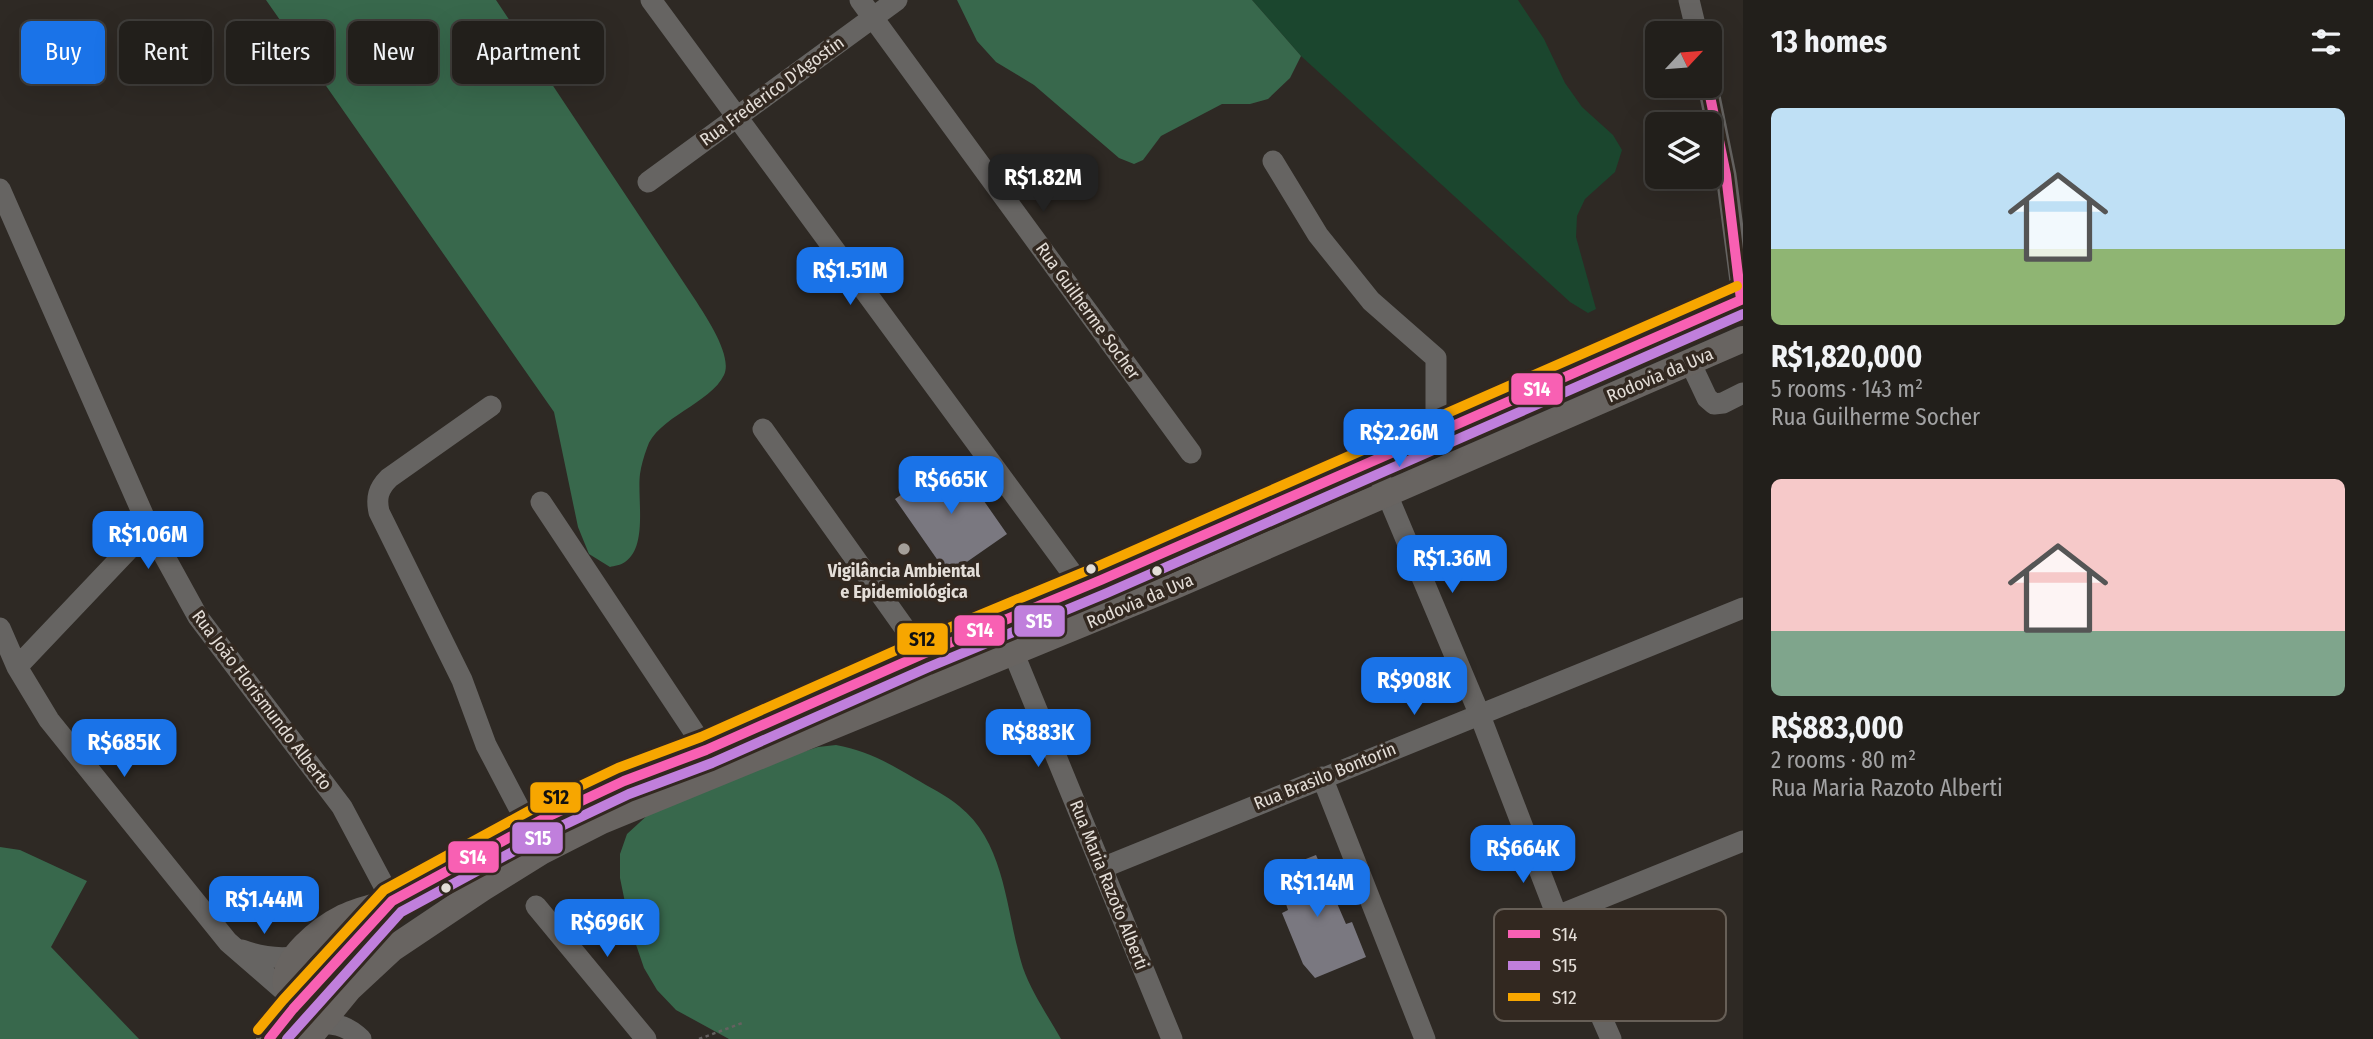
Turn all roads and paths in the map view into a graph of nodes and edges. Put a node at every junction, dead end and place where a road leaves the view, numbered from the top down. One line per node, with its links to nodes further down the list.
1 (651, 0): 8 (street)
2 (860, 0): 5 (street, Rua Guilherme Socher)
3 (897, 0): 5 (street, Rua Frederico D'Agostin)
4 (1689, 0): 6 (street)
5 (873, 18): 8 (street, Rua Frederico D'Agostin); 19 (street, Rua Guilherme Socher)
6 (1694, 21)
7 (1710, 98): 12 (street)
8 (737, 117): 10 (street, Rua Frederico D'Agostin); 24 (street)
9 (1273, 161): 18 (street)
10 (648, 181)
11 (0, 188): 23 (street, Rua João Florismundo Alberto)
12 (1742, 301): 18 (main road, Rodovia da Uva)
13 (1743, 339): 14 (main road, Rodovia da Uva)
14 (1690, 362): 15 (street); 21 (main road, Rodovia da Uva)
15 (1743, 393)
16 (491, 406): 33 (street)
17 (763, 429): 27 (street)
18 (1436, 433): 20 (main road, Rodovia da Uva)
19 (1191, 453)
20 (1373, 461): 21 (street); 24 (main road, Rodovia da Uva)
21 (1386, 493): 28 (main road, Rodovia da Uva); 30 (street)
22 (541, 502): 31 (street)
23 (149, 528): 29 (street); 36 (street, Rua João Florismundo Alberto)
24 (1083, 588): 27 (main road, Rodovia da Uva)
25 (1743, 608): 30 (street, Rua Brasilo Bontorin)
26 (0, 628): 29 (street)
27 (923, 654): 31 (main road, Rodovia da Uva)
28 (1014, 654): 35 (street, Rua Maria Razoto Alberti); 45 (main road, Rodovia da Uva)
29 (17, 667): 40 (street)
30 (1479, 713): 32 (street, Rua Brasilo Bontorin); 38 (street)
31 (706, 750): 33 (main road, Rodovia da Uva)
32 (1322, 777): 35 (street, Rua Brasilo Bontorin); 51 (street)
33 (529, 827): 36 (main road, Rodovia da Uva)
34 (1743, 841): 39 (street)
35 (1102, 868): 50 (street, Rua Maria Razoto Alberti)
36 (393, 901): 41 (main road); 42 (main road, Rodovia da Uva)
37 (536, 906): 48 (street)
38 (1554, 909)
39 (1574, 909)
40 (228, 942): 41 (street); 42 (street)
41 (294, 957): 42 (main road)
42 (298, 1004): 45 (street); 46 (main road, Rodovia da Uva)
43 (1603, 1021): 52 (street)
44 (745, 1022): 49 (path)
45 (314, 1031): 47 (street)
46 (269, 1039)
47 (360, 1039)
48 (646, 1039)
49 (699, 1039)
50 (1172, 1039)
51 (1425, 1039)
52 (1611, 1039)

